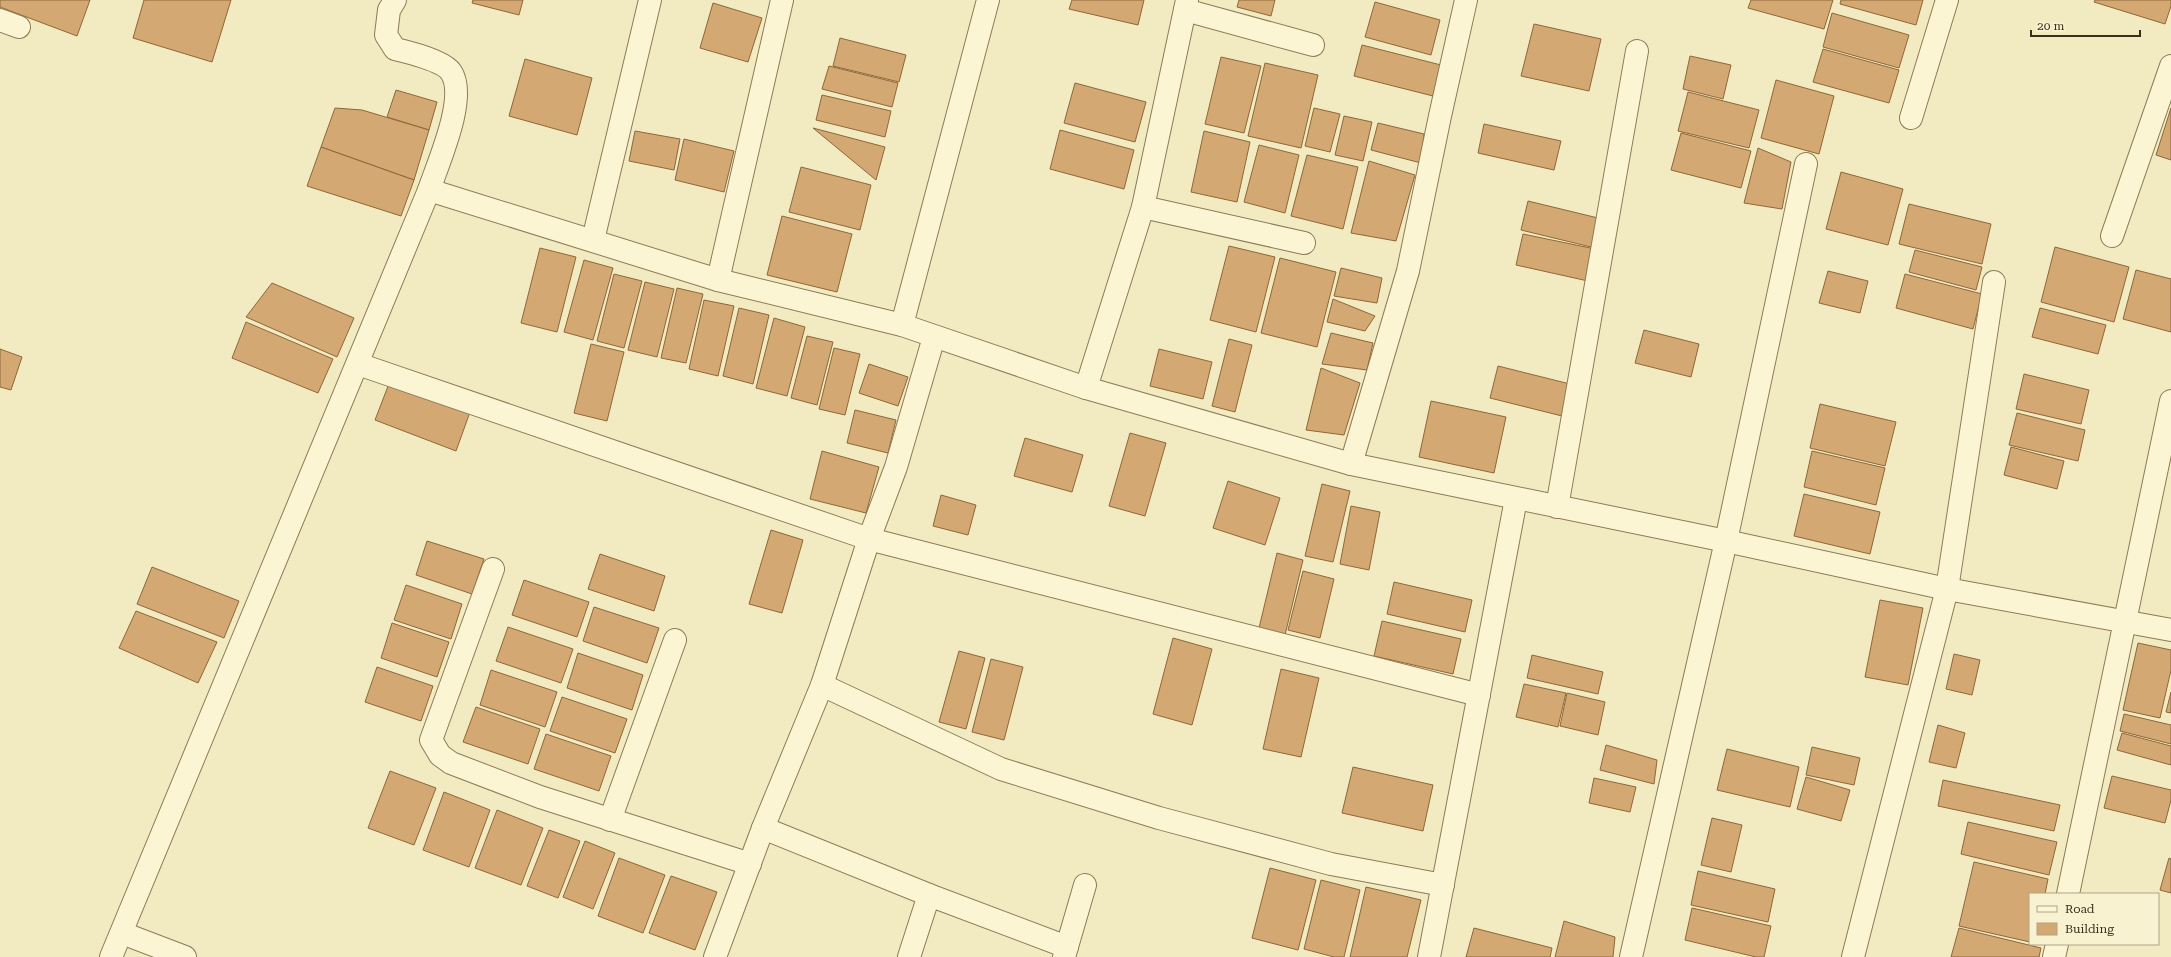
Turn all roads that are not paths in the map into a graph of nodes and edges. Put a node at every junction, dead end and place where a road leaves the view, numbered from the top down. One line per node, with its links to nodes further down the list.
1 (395, 0): 13 (street)
2 (650, 0): 16 (street)
3 (782, 0): 18 (street)
4 (988, 0): 20 (street)
5 (1466, 0): 25 (street)
6 (1947, 0): 11 (street)
7 (1186, 5): 8 (street); 14 (street)
8 (1313, 45)
9 (1637, 51): 27 (street)
10 (2171, 66): 15 (street)
11 (1911, 118)
12 (1806, 164): 29 (street)
13 (429, 190): 16 (street); 22 (street)
14 (1143, 207): 17 (street); 23 (street)
15 (2112, 236)
16 (593, 240): 18 (street)
17 (1304, 243)
18 (718, 280): 20 (street)
19 (1994, 282): 31 (street)
20 (902, 326): 21 (street)
21 (934, 337): 23 (street); 28 (street)
22 (358, 364): 28 (street); 44 (street)
23 (1086, 388): 25 (street)
24 (2171, 401): 32 (street)
25 (1352, 464): 26 (street)
26 (1516, 498): 27 (street); 36 (street)
27 (1557, 508): 29 (street)
28 (869, 539): 35 (street); 36 (street)
29 (1726, 541): 31 (street); 52 (street)
30 (493, 570): 37 (street)
31 (1946, 589): 32 (street); 53 (street)
32 (2126, 620): 33 (street); 42 (street)
33 (2171, 630)
34 (675, 640): 37 (street)
35 (822, 685): 38 (street); 40 (street)
36 (1480, 695): 40 (street)
37 (610, 820): 39 (street)
38 (763, 828): 39 (street); 43 (street)
39 (750, 864): 49 (street)
40 (1443, 885): 51 (street)
41 (1085, 886): 46 (street)
42 (2068, 893)
43 (929, 895): 46 (street); 50 (street)
44 (122, 933): 47 (street); 48 (street)
45 (2057, 945): 54 (street)
46 (1066, 952)
47 (111, 957)
48 (184, 957)
49 (715, 957)
50 (909, 957)
51 (1429, 957)
52 (1631, 957)
53 (1853, 957)
54 (2054, 957)

